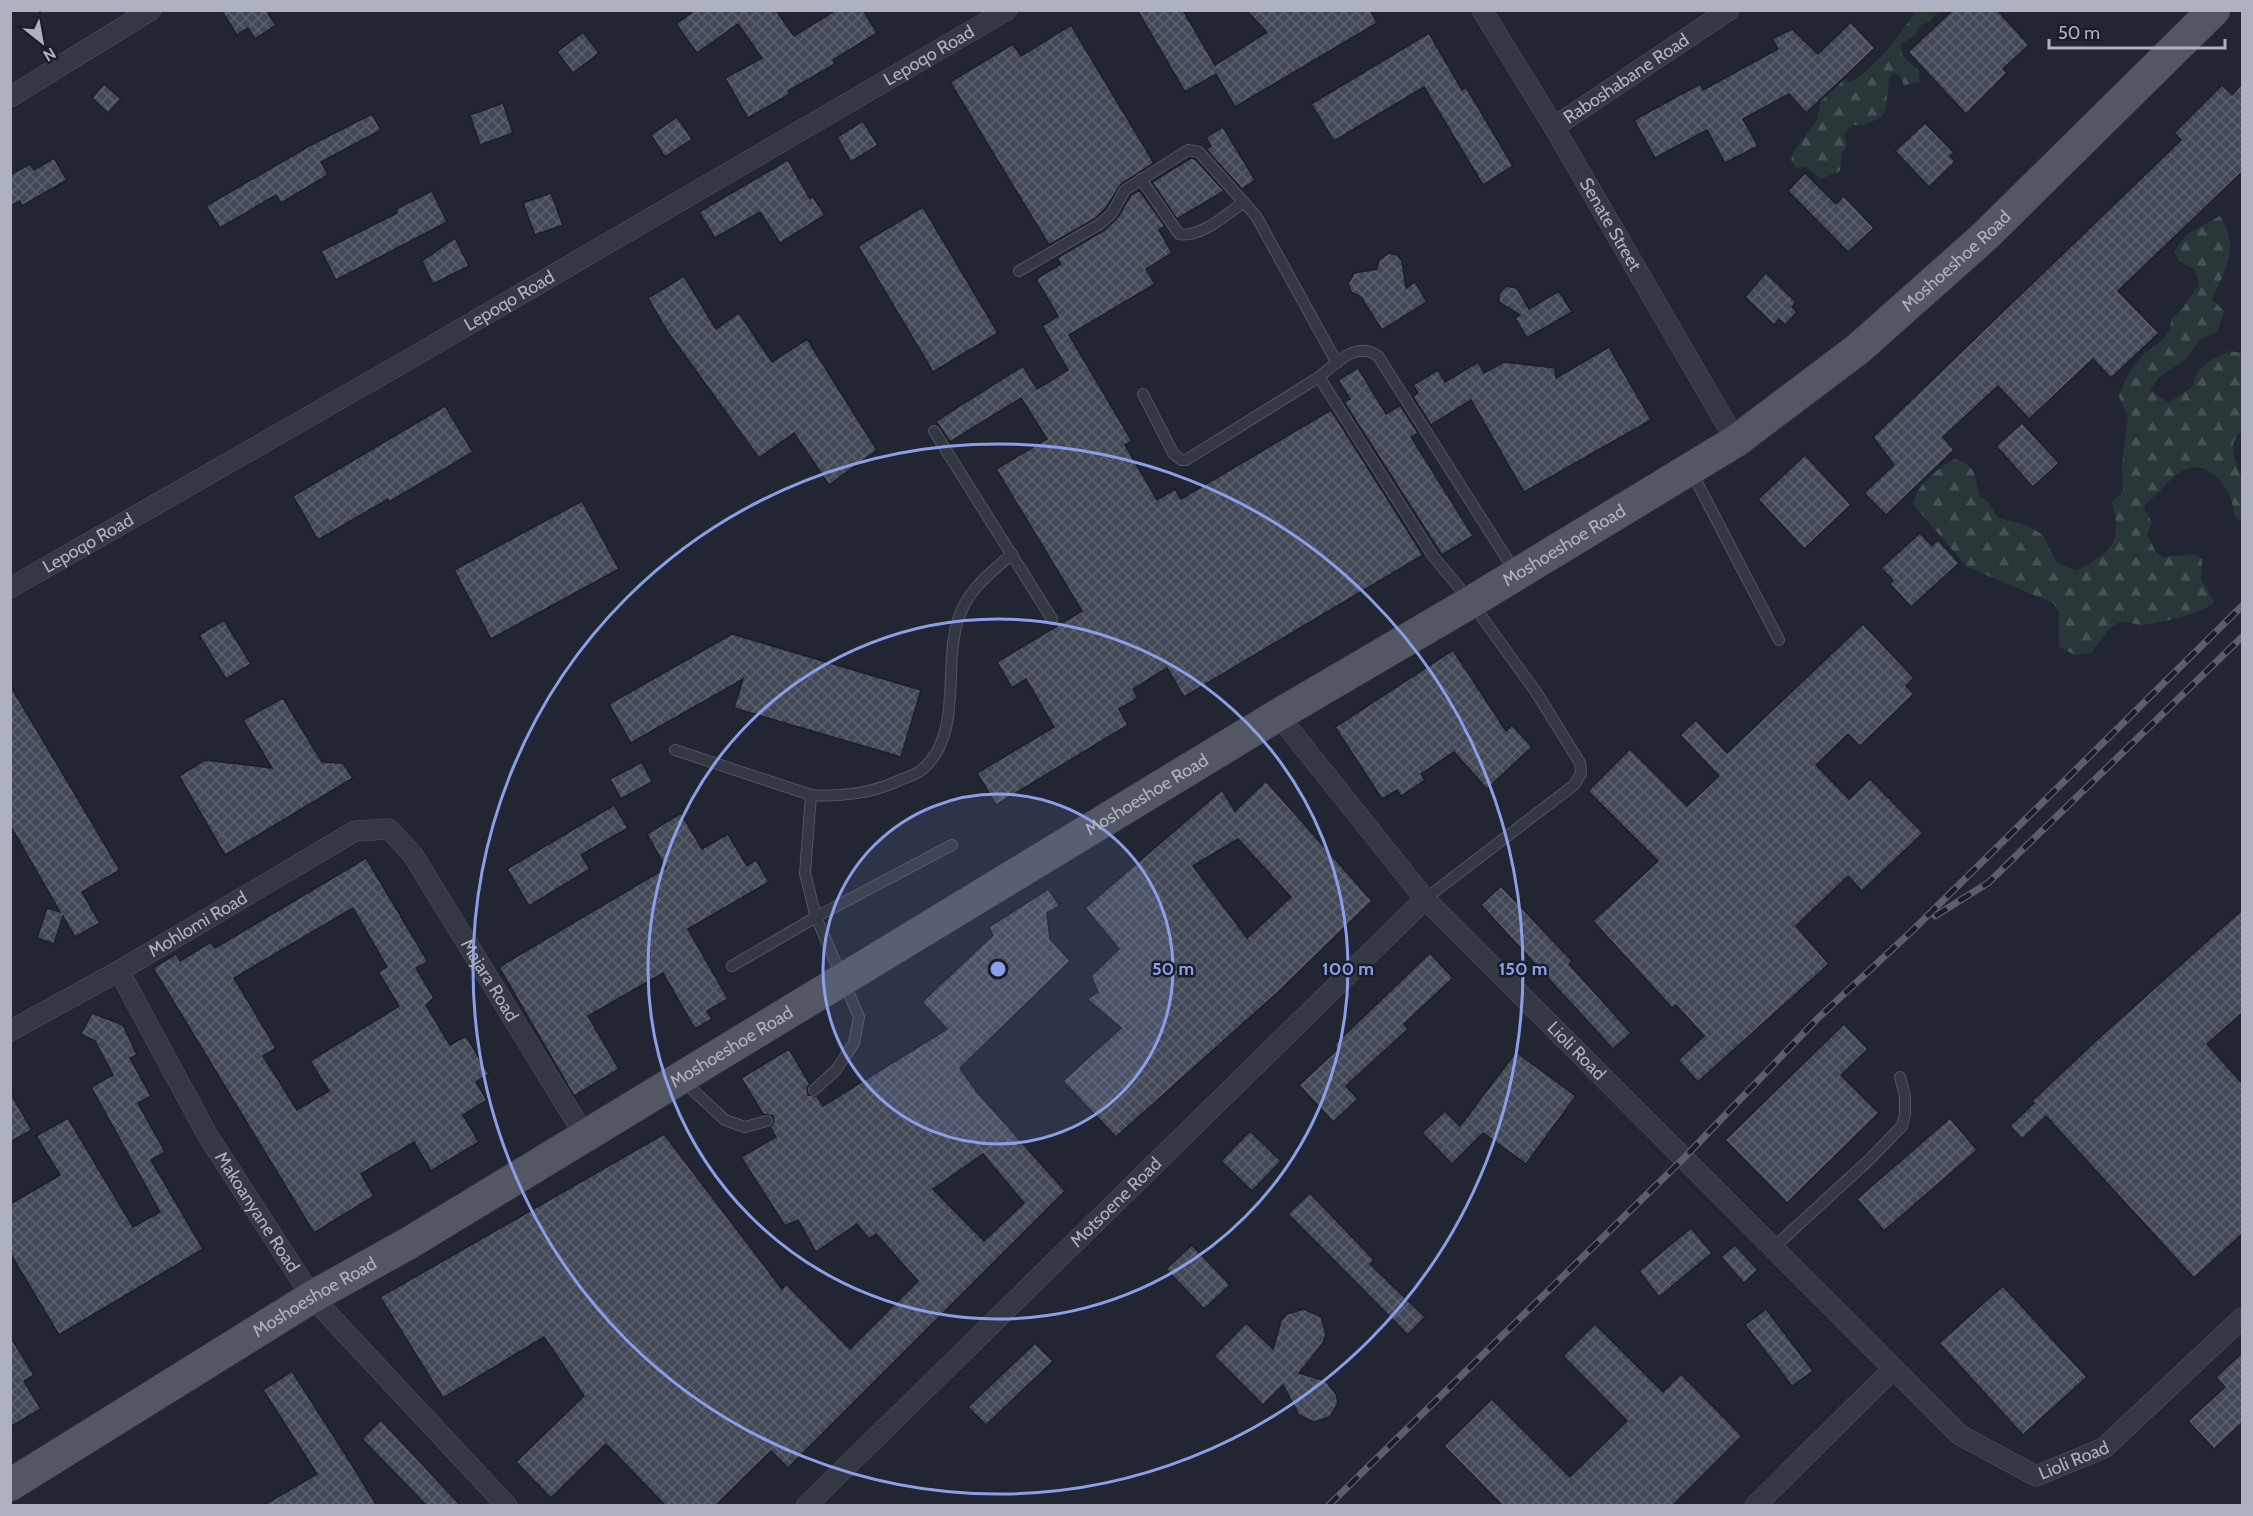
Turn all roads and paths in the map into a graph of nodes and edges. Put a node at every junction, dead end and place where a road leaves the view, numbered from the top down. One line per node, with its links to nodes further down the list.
1 (151, 10): 6 (street)
2 (1007, 10): 19 (street, Lepoqo Road)
3 (1482, 10): 7 (street, Senate Street)
4 (1729, 10): 7 (street, Raboshabane Road)
5 (2214, 10): 15 (main road, Moshoeshoe Road)
6 (10, 98)
7 (1554, 127): 15 (street, Senate Street)
8 (1141, 179): 9 (lane); 9 (lane); 10 (lane)
9 (1244, 202): 11 (lane)
10 (1019, 271)
11 (1337, 363): 12 (lane); 18 (lane)
12 (1319, 378): 13 (lane); 20 (lane)
13 (1143, 394)
14 (934, 430): 17 (lane)
15 (1736, 441): 16 (main road, Moshoeshoe Road)
16 (1690, 468): 18 (main road, Moshoeshoe Road); 22 (lane)
17 (1012, 554): 21 (lane); 25 (lane)
18 (1516, 574): 20 (main road, Moshoeshoe Road)
19 (10, 588)
20 (1471, 602): 23 (main road, Moshoeshoe Road); 28 (lane)
21 (1052, 619)
22 (1779, 640)
23 (1278, 715): 28 (street, Lioli Road); 32 (main road, Moshoeshoe Road)
24 (675, 750): 25 (lane)
25 (811, 795): 29 (lane)
26 (389, 829): 31 (street, Mohlomi Road); 38 (street, Majara Road)
27 (952, 845): 29 (lane)
28 (1425, 899): 39 (street, Lioli Road); 45 (street, Motsoene Road)
29 (816, 917): 30 (lane); 32 (lane)
30 (732, 966)
31 (119, 971): 33 (street, Mohlomi Road); 40 (street, Makoanyane Road)
32 (841, 979): 35 (main road, Moshoeshoe Road); 36 (lane)
33 (10, 1031)
34 (1900, 1077): 39 (lane)
35 (680, 1078): 37 (lane); 38 (main road, Moshoeshoe Road)
36 (814, 1090)
37 (767, 1121)
38 (585, 1136): 40 (main road, Moshoeshoe Road)
39 (1772, 1249): 42 (street, Lioli Road)
40 (312, 1297): 43 (main road, Moshoeshoe Road); 44 (street, Makoanyane Road)
41 (2242, 1318): 42 (street, Lioli Road)
42 (1892, 1370): 46 (street)
43 (10, 1485)
44 (507, 1506)
45 (806, 1506)
46 (1755, 1506)

